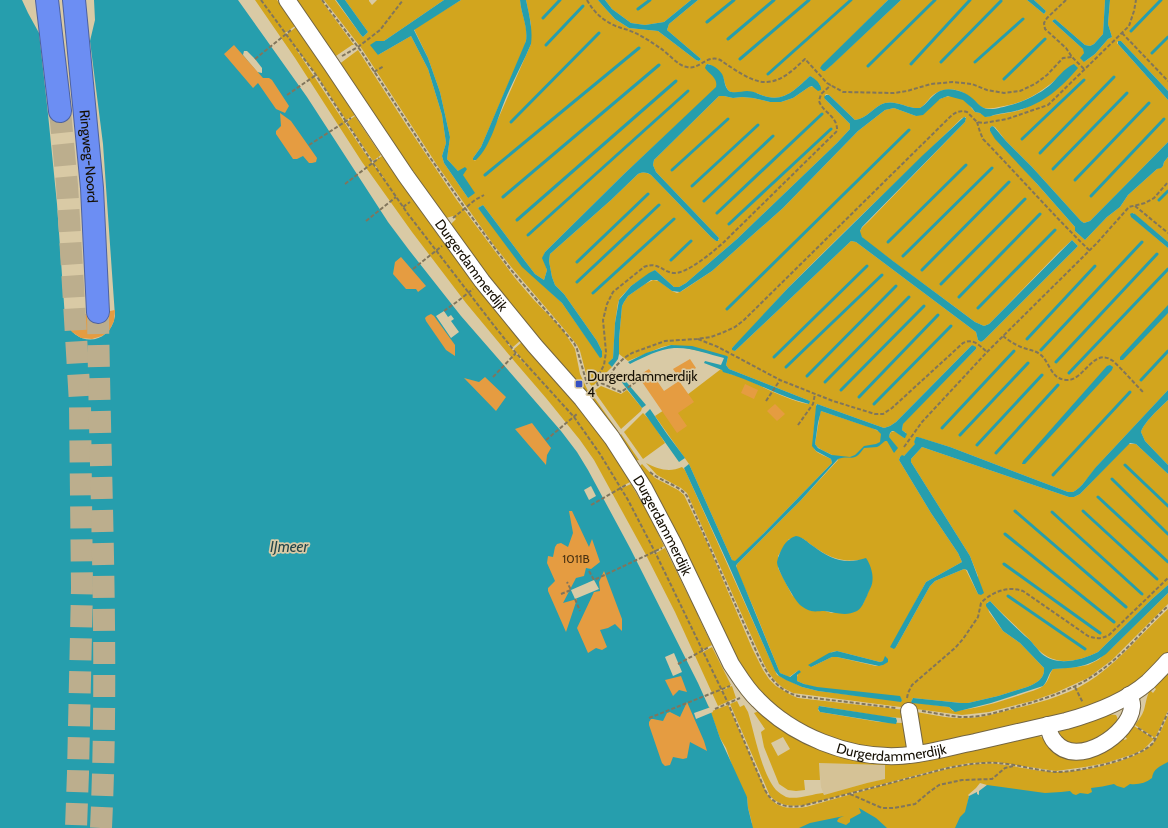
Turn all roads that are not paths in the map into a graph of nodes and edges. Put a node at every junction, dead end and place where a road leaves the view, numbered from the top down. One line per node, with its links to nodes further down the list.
1 (47, 0): 4 (highway, Ringweg-Noord)
2 (74, 0): 5 (highway, Ringweg-Noord)
3 (287, 0): 10 (street, Durgerdammerdijk)
4 (60, 111)
5 (98, 312)
6 (1168, 661): 7 (street, Durgerdammerdijk)
7 (1129, 695): 9 (street, Durgerdammerdijk); 9 (street)
8 (909, 708): 10 (street)
9 (1048, 725): 10 (street, Durgerdammerdijk)
10 (916, 754)

